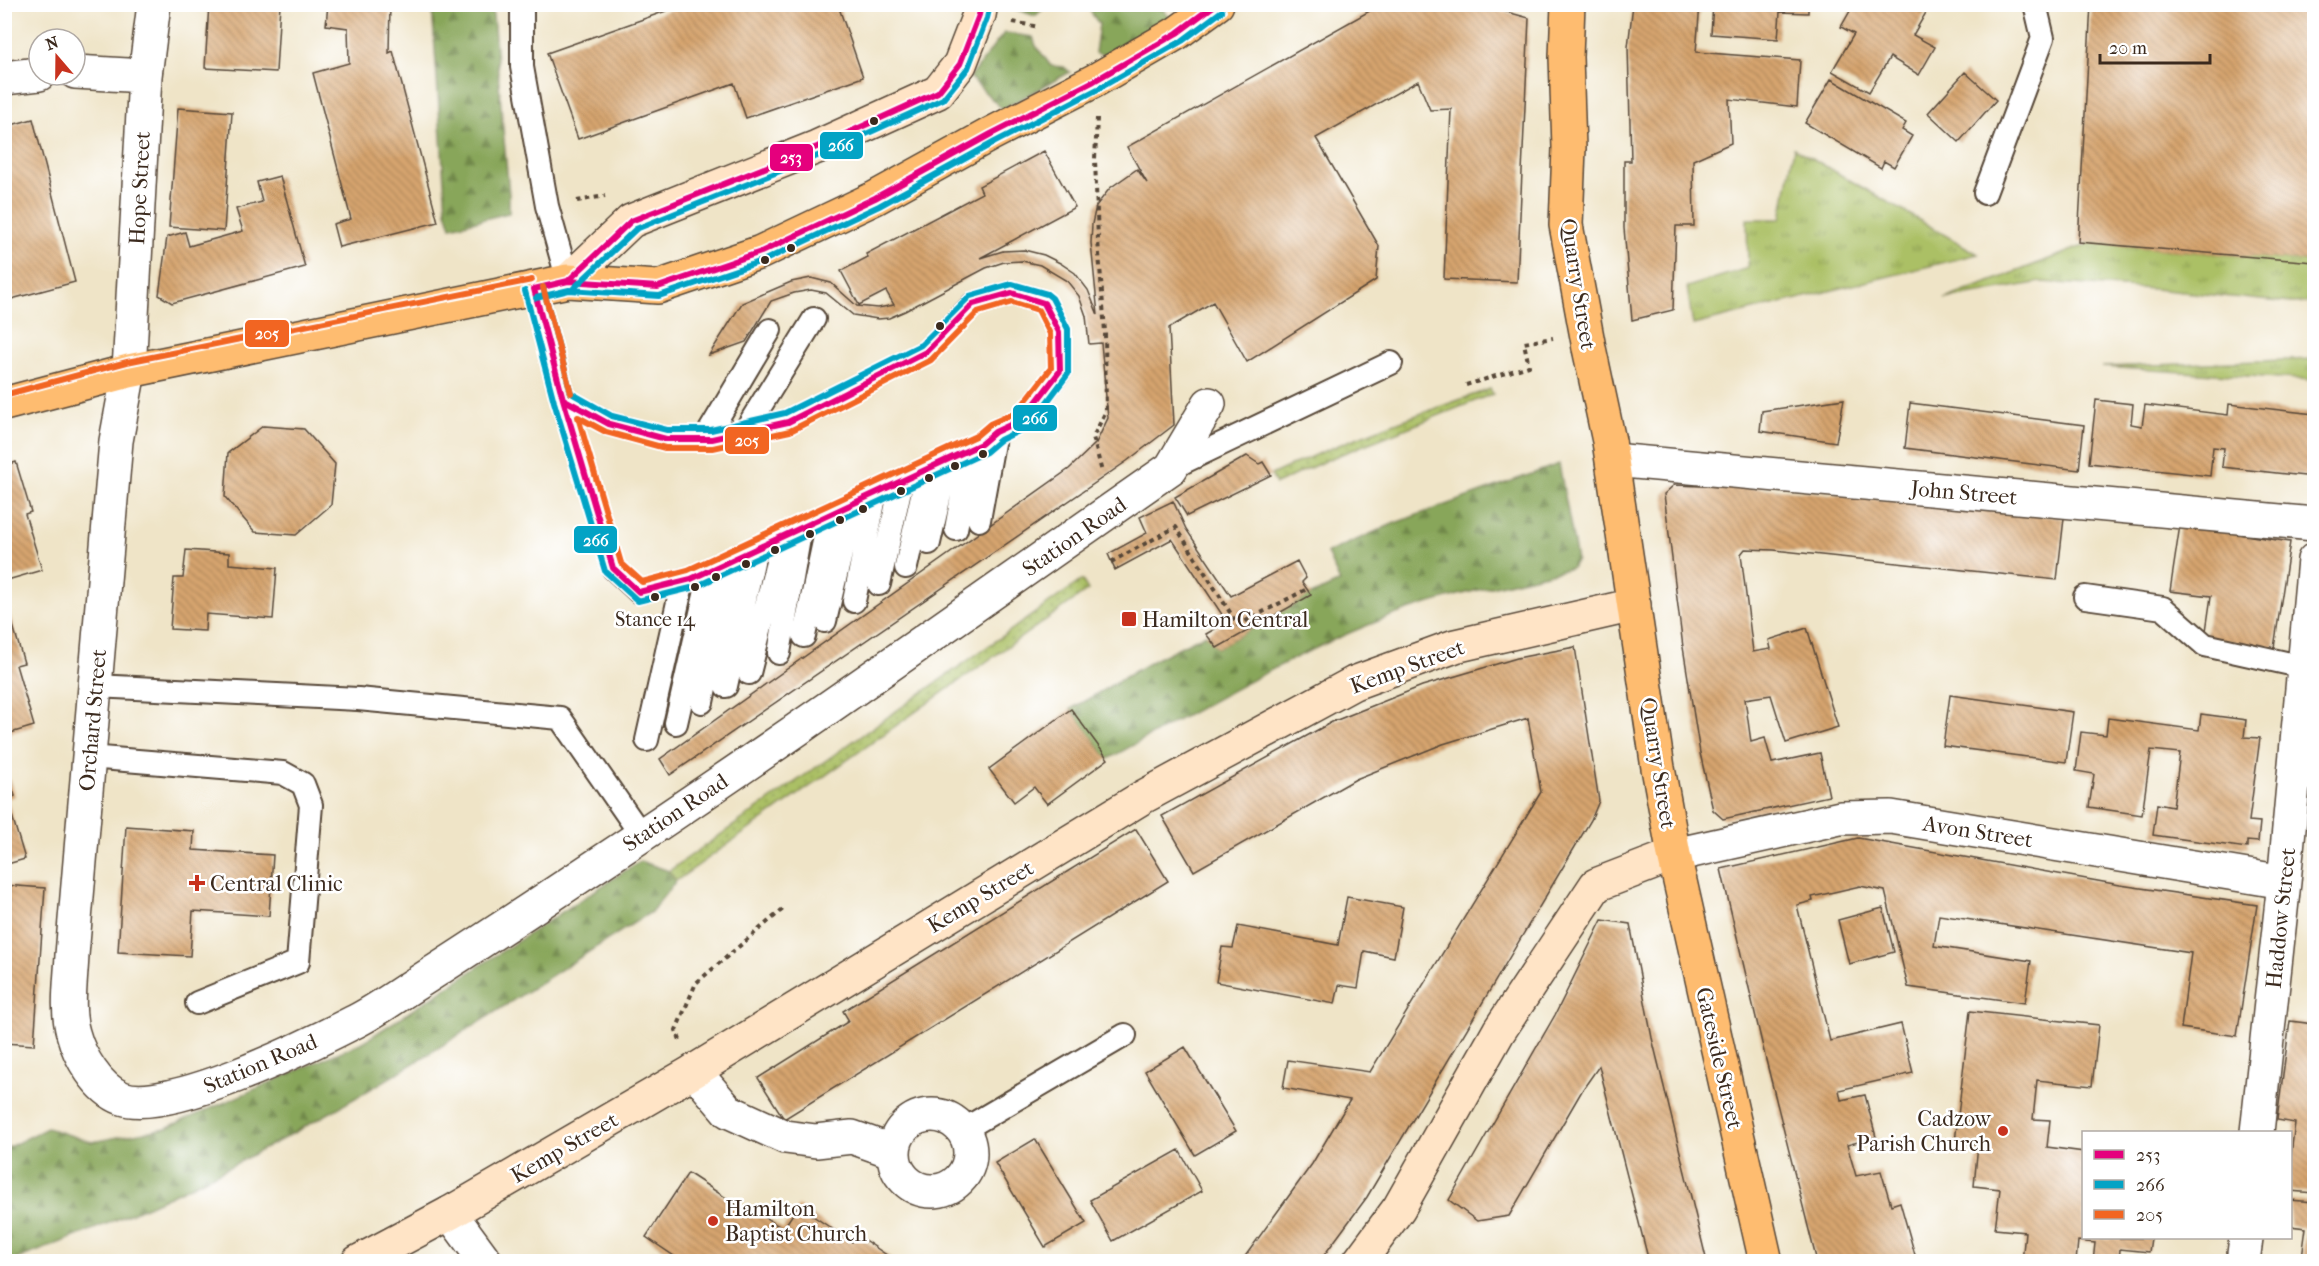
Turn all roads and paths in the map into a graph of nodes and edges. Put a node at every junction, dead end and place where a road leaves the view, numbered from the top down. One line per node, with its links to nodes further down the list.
1 (154, 4): 10 (street, Hope Street)
2 (522, 4): 15 (lane)
3 (981, 4): 15 (street)
4 (1217, 4): 12 (main road)
5 (1568, 4): 13 (main road, Quarry Street)
6 (1592, 4): 13 (main road, Quarry Street)
7 (2035, 4): 14 (lane)
8 (87, 73): 10 (street)
9 (27, 75): 11 (street)
10 (145, 76): 21 (street, Hope Street)
11 (4, 78)
12 (1094, 81): 15 (main road); 37 (path)
13 (1569, 148): 19 (main road, Quarry Street)
14 (1985, 194)
15 (568, 281): 16 (main road)
16 (534, 289): 21 (main road); 23 (lane)
17 (814, 319): 26 (lane)
18 (770, 330): 28 (lane)
19 (1588, 341): 22 (path); 30 (main road, Quarry Street, bridge)
20 (1391, 363): 32 (lane)
21 (129, 371): 24 (main road); 61 (street, Orchard Street)
22 (1466, 385)
23 (563, 399): 28 (lane); 50 (lane)
24 (4, 404)
25 (1209, 404): 32 (street, Station Road)
26 (745, 431): 27 (lane); 28 (lane)
27 (995, 432): 29 (lane); 39 (lane)
28 (705, 439)
29 (971, 448): 31 (lane); 41 (lane)
30 (1611, 451): 40 (street, John Street); 55 (main road, Quarry Street)
31 (948, 459): 33 (lane); 43 (lane)
32 (1171, 468): 37 (street, Station Road)
33 (927, 469): 34 (lane); 48 (lane)
34 (902, 481): 35 (lane); 51 (lane)
35 (876, 492): 36 (lane); 54 (lane)
36 (853, 503): 38 (lane); 56 (lane)
37 (1112, 509): 67 (street, Station Road)
38 (830, 513): 42 (lane); 57 (lane)
39 (979, 520)
40 (2314, 524)
41 (956, 529)
42 (792, 531): 44 (lane); 58 (lane); 60 (lane)
43 (929, 543)
44 (756, 548): 45 (lane); 62 (lane)
45 (732, 559): 49 (lane); 63 (lane)
46 (2314, 560): 59 (street, Haddow Street)
47 (1111, 562): 52 (path)
48 (906, 567)
49 (711, 569): 50 (lane); 64 (lane)
50 (683, 580): 65 (lane)
51 (879, 584)
52 (1307, 589)
53 (2085, 597): 59 (lane)
54 (854, 601)
55 (1634, 605): 68 (main road, Quarry Street); 74 (street, Kemp Street)
56 (825, 621)
57 (804, 636)
58 (779, 653)
59 (2304, 667): 69 (street, Haddow Street)
60 (749, 673)
61 (95, 686): 66 (street, Orchard Street); 67 (lane)
62 (726, 686)
63 (702, 702)
64 (676, 723)
65 (646, 740)
66 (89, 757): 71 (lane); 73 (street, Orchard Street)
67 (642, 836): 73 (street, Station Road)
68 (1674, 855): 69 (street, Avon Street); 82 (street, Quarry Street); 83 (main road, Gateside Street)
69 (2284, 882): 76 (street, Haddow Street)
70 (783, 909): 74 (path)
71 (197, 1003)
72 (1125, 1035): 75 (lane)
73 (88, 1066)
74 (694, 1071): 77 (street); 78 (street, Kemp Street)
75 (963, 1130): 77 (street); 77 (street)
76 (2257, 1131)
77 (894, 1152)
78 (450, 1213): 80 (street, Kemp Street); 81 (street)
79 (2246, 1239): 84 (street)
80 (358, 1262)
81 (486, 1262)
82 (1359, 1262)
83 (1767, 1262)
84 (2243, 1262)

